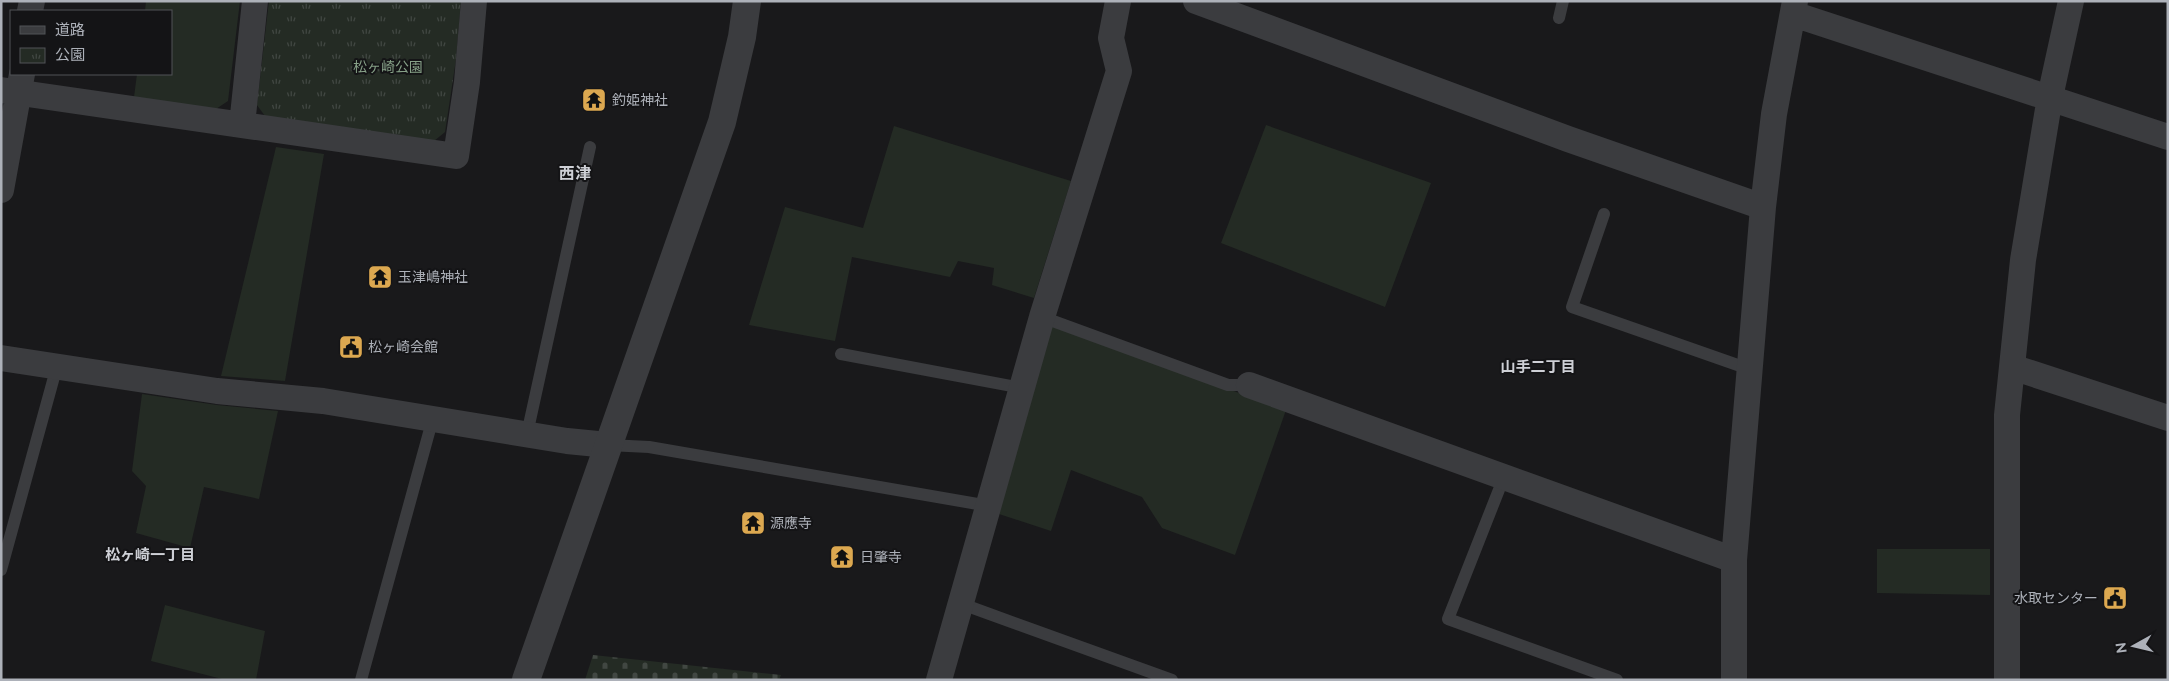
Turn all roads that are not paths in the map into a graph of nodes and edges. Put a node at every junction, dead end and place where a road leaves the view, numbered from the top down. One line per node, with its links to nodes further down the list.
1 (255, 1): 12 (street)
2 (474, 1): 12 (street)
3 (747, 1): 29 (street)
4 (1118, 1): 18 (street)
5 (1196, 1): 16 (street)
6 (1563, 1): 9 (lane)
7 (2071, 1): 11 (street)
8 (1794, 7): 11 (street); 16 (street)
9 (1559, 18)
10 (15, 86): 12 (street); 15 (street)
11 (2050, 97): 13 (street); 22 (street)
12 (242, 125)
13 (2168, 137)
14 (590, 147): 28 (lane)
15 (1, 190)
16 (1762, 207): 23 (street)
17 (1604, 214): 23 (lane)
18 (1042, 317): 24 (lane); 25 (street)
19 (840, 354): 25 (lane)
20 (1, 358): 21 (street)
21 (57, 366): 26 (street); 33 (lane)
22 (2012, 368): 27 (street); 41 (street)
23 (1749, 369): 32 (street)
24 (1249, 385): 30 (street)
25 (1022, 388): 31 (street)
26 (434, 418): 28 (street); 35 (lane)
27 (2168, 418)
28 (528, 434): 29 (street)
29 (608, 445): 31 (lane); 36 (street)
30 (1504, 477): 32 (street); 39 (lane)
31 (989, 506): 34 (street)
32 (1734, 560): 40 (street)
33 (1, 570)
34 (962, 604): 37 (street); 38 (lane)
35 (361, 680)
36 (526, 680)
37 (939, 680)
38 (1172, 680)
39 (1617, 680)
40 (1734, 680)
41 (2007, 680)

